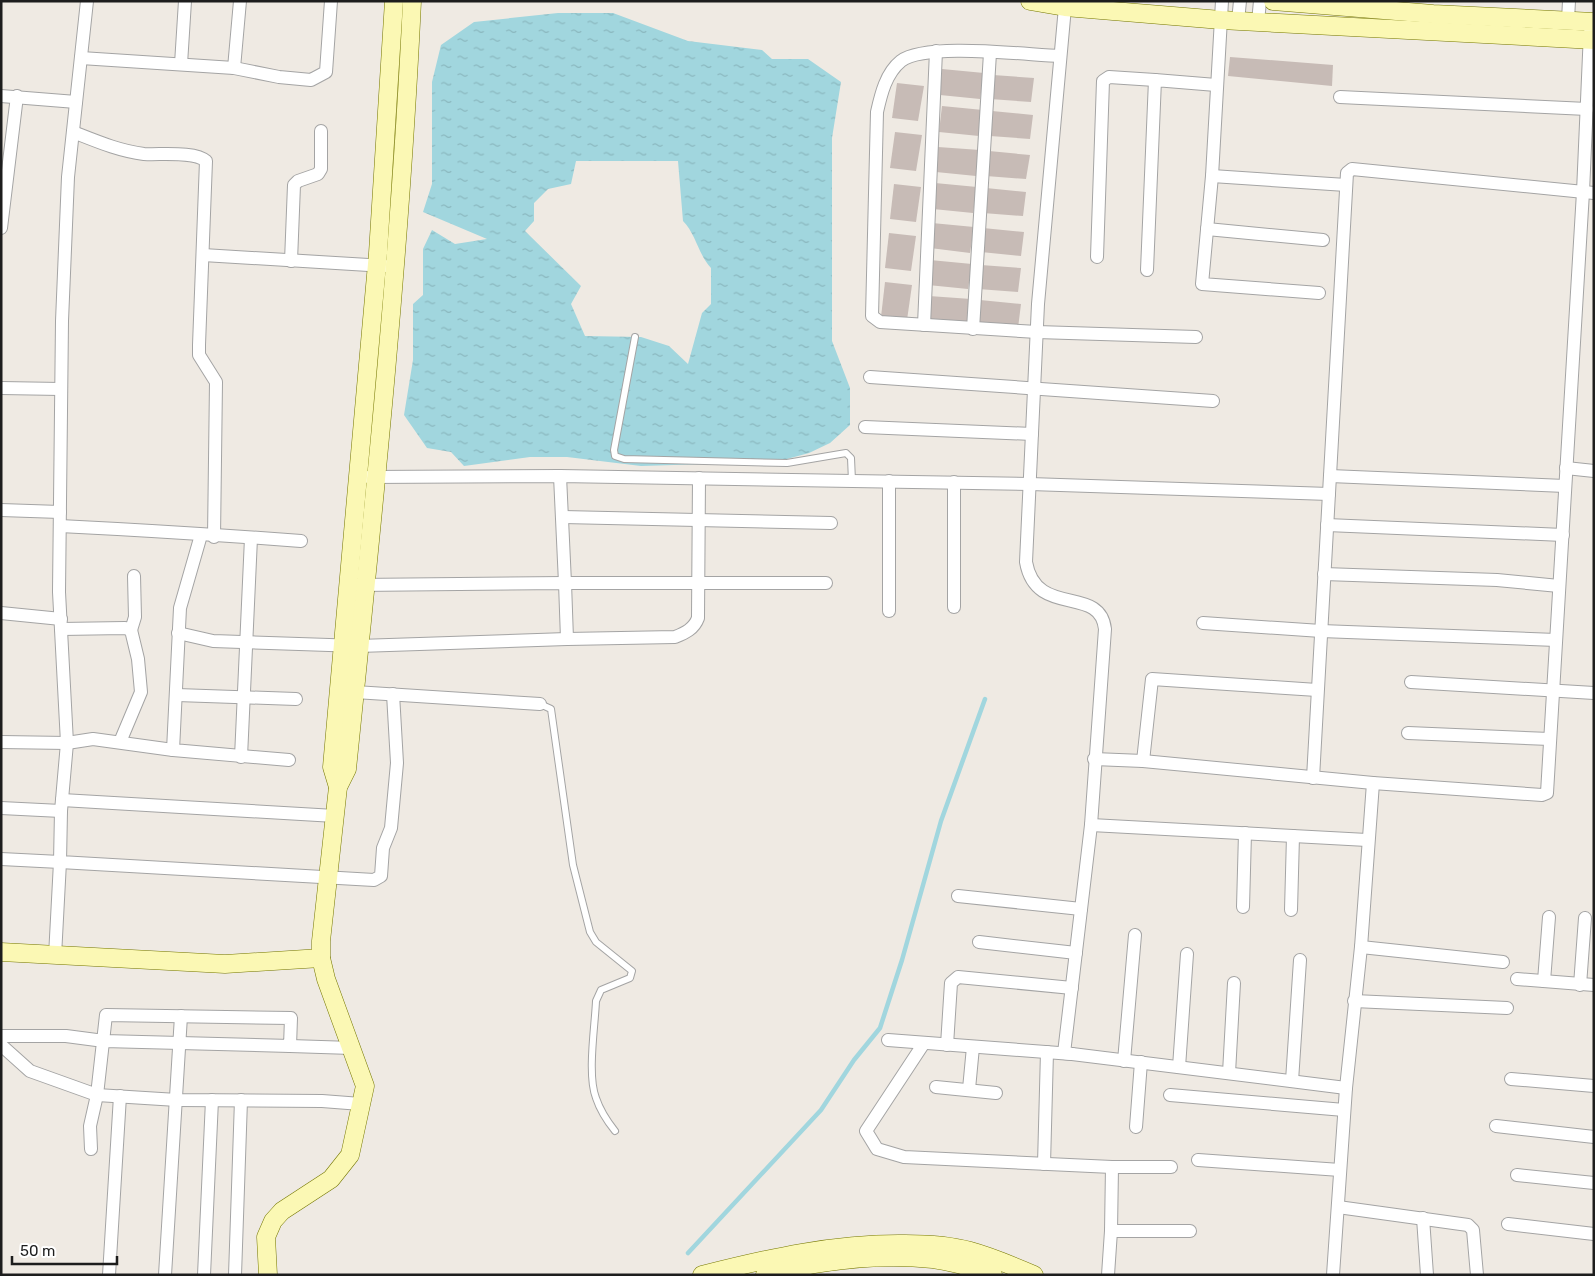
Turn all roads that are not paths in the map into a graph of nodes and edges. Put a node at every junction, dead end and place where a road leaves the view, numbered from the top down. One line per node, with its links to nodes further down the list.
1 (86, 1): 22 (street)
2 (185, 1): 23 (street)
3 (240, 1): 24 (street)
4 (331, 1): 24 (street)
5 (394, 1): 44 (street)
6 (412, 1): 45 (street)
7 (1030, 1): 13 (street)
8 (1222, 1): 15 (street)
9 (1240, 1): 15 (street)
10 (1260, 1): 16 (street)
11 (1273, 1): 14 (street)
12 (1569, 1): 14 (street)
13 (1065, 7): 15 (street); 21 (street)
14 (1568, 20): 17 (street)
15 (1229, 21): 16 (street); 26 (street)
16 (1258, 22): 18 (street)
17 (1592, 22): 18 (street)
18 (1592, 40): 31 (street)
19 (936, 51): 20 (street); 48 (street); 48 (street)
20 (990, 53): 21 (street); 49 (street)
21 (1060, 56): 50 (street)
22 (81, 58): 23 (street); 30 (street)
23 (182, 64): 24 (street)
24 (234, 68)
25 (1155, 80): 26 (street); 42 (street); 46 (street)
26 (1216, 85): 35 (street)
27 (1, 96): 28 (street)
28 (17, 96): 30 (street); 38 (street)
29 (1340, 97): 31 (street)
30 (76, 102): 34 (street)
31 (1587, 109): 32 (street)
32 (1590, 128): 37 (street)
33 (321, 131): 43 (street)
34 (73, 132): 41 (street); 55 (street)
35 (1212, 176): 36 (street); 39 (street)
36 (1346, 185): 37 (street); 64 (street)
37 (1589, 193): 60 (street)
38 (1, 228)
39 (1207, 229): 40 (street); 47 (street)
40 (1323, 240)
41 (203, 256): 43 (street); 81 (street)
42 (1097, 257)
43 (291, 261): 44 (street)
44 (377, 266): 45 (street); 62 (street)
45 (396, 266): 65 (street)
46 (1147, 270)
47 (1319, 293)
48 (924, 325): 49 (street)
49 (972, 329): 50 (street)
50 (1037, 332): 52 (street); 56 (street)
51 (635, 337): 67 (lane)
52 (1196, 337)
53 (870, 377): 56 (street)
54 (1, 388): 55 (street)
55 (61, 389): 74 (street)
56 (1034, 390): 57 (street); 59 (street)
57 (1213, 401)
58 (866, 427): 59 (street)
59 (1032, 434): 70 (street)
60 (1566, 468): 61 (street); 71 (street)
61 (1594, 471)
62 (358, 476): 65 (street); 89 (street)
63 (560, 476): 65 (street); 66 (street); 75 (street)
64 (1330, 476): 71 (street); 72 (street)
65 (377, 477): 90 (street)
66 (699, 478): 67 (street); 76 (street)
67 (852, 481): 68 (street)
68 (889, 481): 69 (street); 93 (street)
69 (954, 482): 70 (street); 92 (street)
70 (1030, 484): 72 (street); 121 (street)
71 (1565, 486): 80 (street)
72 (1329, 494): 78 (street)
73 (1, 510): 74 (street)
74 (60, 512): 79 (street)
75 (563, 517): 76 (street); 87 (street)
76 (697, 520): 77 (street); 86 (street)
77 (831, 522)
78 (1327, 525): 80 (street); 84 (street)
79 (60, 526): 81 (street); 96 (street)
80 (1563, 535): 91 (street)
81 (208, 536): 82 (street); 99 (street)
82 (251, 538): 83 (street); 102 (street)
83 (301, 541)
84 (1324, 574): 91 (street); 98 (street)
85 (134, 576): 97 (street)
86 (698, 582): 87 (street); 88 (street); 100 (street)
87 (565, 583): 90 (street); 100 (street)
88 (826, 583)
89 (348, 585): 90 (street); 103 (street)
90 (366, 586): 103 (street)
91 (1559, 586): 101 (street)
92 (954, 607)
93 (889, 612)
94 (1, 613): 96 (street)
95 (1203, 623): 98 (street)
96 (61, 624): 97 (street); 118 (street)
97 (131, 630): 117 (street)
98 (1321, 631): 101 (street); 105 (street)
99 (178, 633): 102 (street); 110 (street)
100 (567, 639): 103 (street)
101 (1556, 640): 106 (street)
102 (246, 641): 103 (street); 111 (street)
103 (351, 645): 107 (street); 126 (street)
104 (1411, 682): 106 (street)
105 (1317, 690): 123 (street); 124 (street)
106 (1552, 690): 108 (street); 115 (street)
107 (354, 692): 109 (street); 126 (street)
108 (1594, 693)
109 (393, 694): 113 (street); 136 (street)
110 (177, 695): 111 (street); 119 (street)
111 (244, 697): 112 (street); 120 (street)
112 (296, 699)
113 (540, 704): 195 (lane)
114 (1408, 734): 115 (street)
115 (1550, 739): 125 (street)
116 (1, 742): 118 (street)
117 (120, 742): 118 (street); 119 (street)
118 (68, 743): 127 (street)
119 (173, 750): 120 (street)
120 (242, 757): 122 (street)
121 (1094, 759): 123 (street); 130 (street)
122 (289, 760)
123 (1144, 761): 124 (street)
124 (1313, 778): 125 (street)
125 (1373, 783): 133 (street)
126 (338, 787): 129 (street)
127 (61, 805): 128 (street); 129 (street); 135 (street)
128 (1, 808)
129 (335, 816): 136 (street)
130 (1091, 825): 131 (street); 139 (street)
131 (1245, 833): 132 (street); 138 (street)
132 (1293, 836): 133 (street); 140 (street)
133 (1367, 840): 145 (street)
134 (1, 859): 135 (street)
135 (60, 862): 136 (street); 149 (street)
136 (329, 877): 150 (street)
137 (958, 896): 139 (street)
138 (1243, 907)
139 (1081, 909): 147 (street)
140 (1291, 910)
141 (1549, 917): 154 (street)
142 (1585, 918): 156 (street)
143 (1135, 935): 174 (street)
144 (979, 942): 147 (street)
145 (1361, 947): 152 (street); 159 (street)
146 (1, 952): 149 (street)
147 (1076, 953): 158 (street)
148 (1187, 954): 176 (street)
149 (55, 956): 150 (street)
150 (320, 958): 171 (street)
151 (1300, 960): 179 (street)
152 (1503, 962)
153 (1517, 979): 154 (street)
154 (1544, 982): 156 (street)
155 (1234, 983): 177 (street)
156 (1580, 985): 157 (street)
157 (1594, 986)
158 (1072, 988): 168 (street); 173 (street)
159 (1354, 1001): 160 (street); 182 (street)
160 (1507, 1008)
161 (181, 1016): 164 (street); 165 (street); 169 (street)
162 (1, 1036): 164 (street)
163 (888, 1040): 166 (street)
164 (104, 1041): 165 (street); 185 (street)
165 (180, 1042): 169 (street); 188 (street)
166 (924, 1043): 168 (street); 199 (street)
167 (1, 1045): 185 (street)
168 (947, 1045): 170 (street)
169 (290, 1046): 171 (street)
170 (973, 1047): 172 (street); 183 (street)
171 (352, 1048): 191 (street)
172 (1047, 1052): 173 (street); 199 (street)
173 (1072, 1054): 174 (street)
174 (1124, 1061): 175 (street)
175 (1141, 1062): 176 (street); 194 (street)
176 (1179, 1067): 177 (street)
177 (1230, 1073): 179 (street)
178 (1511, 1078): 180 (street)
179 (1292, 1081): 182 (street)
180 (1594, 1086)
181 (936, 1087): 183 (street)
182 (1346, 1088): 192 (street)
183 (969, 1090): 184 (street)
184 (996, 1093)
185 (97, 1095): 187 (street); 197 (street)
186 (1170, 1095): 192 (street)
187 (120, 1096): 188 (street); 211 (street)
188 (177, 1100): 189 (street); 212 (street)
189 (212, 1100): 190 (street); 213 (street)
190 (241, 1100): 191 (street); 214 (street)
191 (361, 1104): 215 (street)
192 (1344, 1110): 202 (street)
193 (1496, 1126): 196 (street)
194 (1136, 1127)
195 (615, 1131)
196 (1594, 1137)
197 (91, 1149)
198 (1198, 1160): 202 (street)
199 (1044, 1164): 200 (street)
200 (1112, 1166): 201 (street); 208 (street)
201 (1171, 1166)
202 (1340, 1170): 205 (street)
203 (1517, 1175): 204 (street)
204 (1594, 1183)
205 (1338, 1207): 206 (street); 221 (street)
206 (1423, 1218): 222 (street); 223 (street)
207 (1508, 1224): 210 (street)
208 (1111, 1231): 209 (street); 220 (street)
209 (1190, 1231)
210 (1594, 1234)
211 (109, 1275)
212 (165, 1275)
213 (204, 1275)
214 (235, 1275)
215 (268, 1275)
216 (702, 1275): 219 (street)
217 (765, 1275): 218 (street)
218 (993, 1275)
219 (1034, 1275)
220 (1108, 1275)
221 (1333, 1275)
222 (1427, 1275)
223 (1477, 1275)

